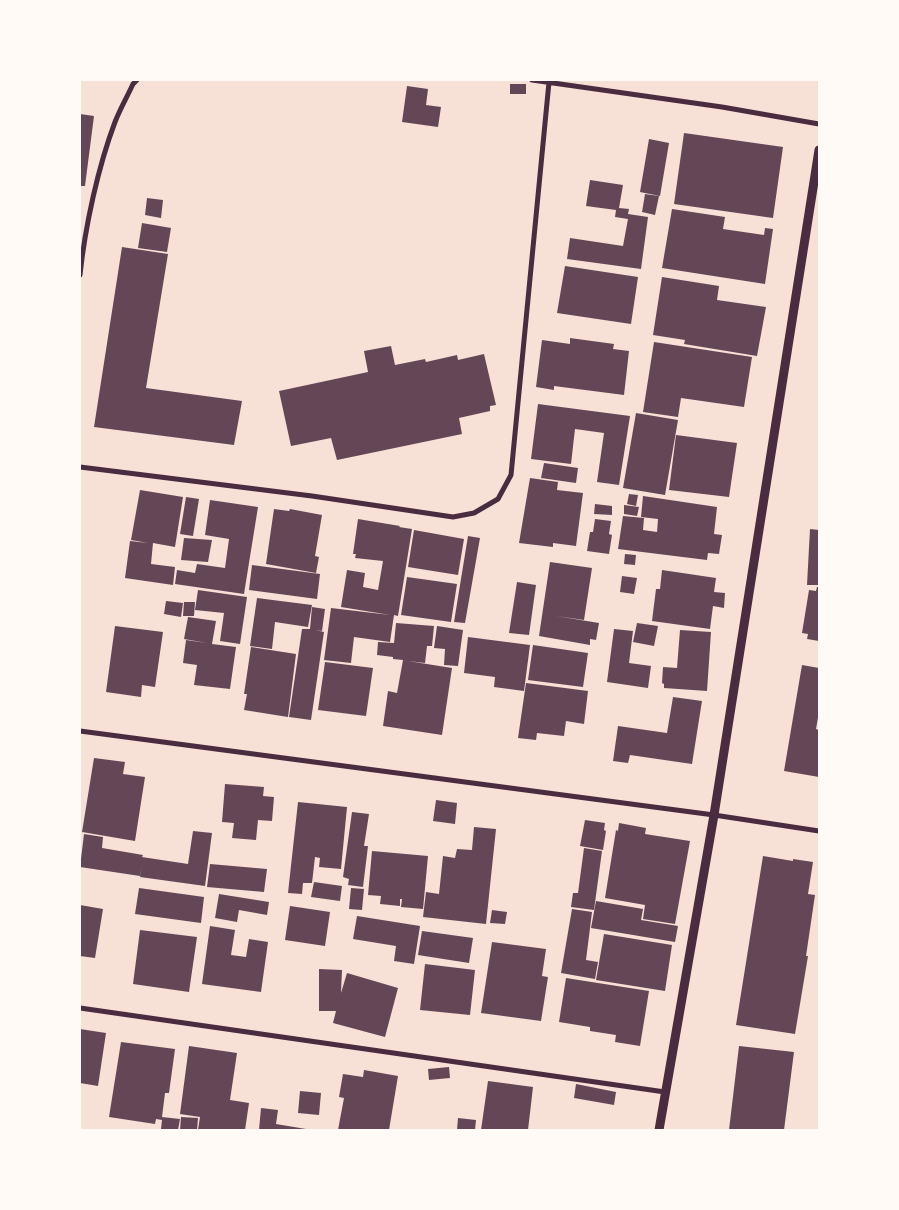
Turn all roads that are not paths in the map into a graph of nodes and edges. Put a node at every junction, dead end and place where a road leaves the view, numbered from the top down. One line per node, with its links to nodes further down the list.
1 (137, 80): 6 (street)
2 (532, 80): 3 (street)
3 (549, 82): 4 (street); 7 (street)
4 (819, 124)
5 (819, 150): 9 (street)
6 (80, 275)
7 (80, 467)
8 (80, 731): 9 (street)
9 (714, 815): 10 (street); 12 (street)
10 (819, 831)
11 (80, 1008): 12 (street)
12 (665, 1092): 13 (street)
13 (659, 1130)

